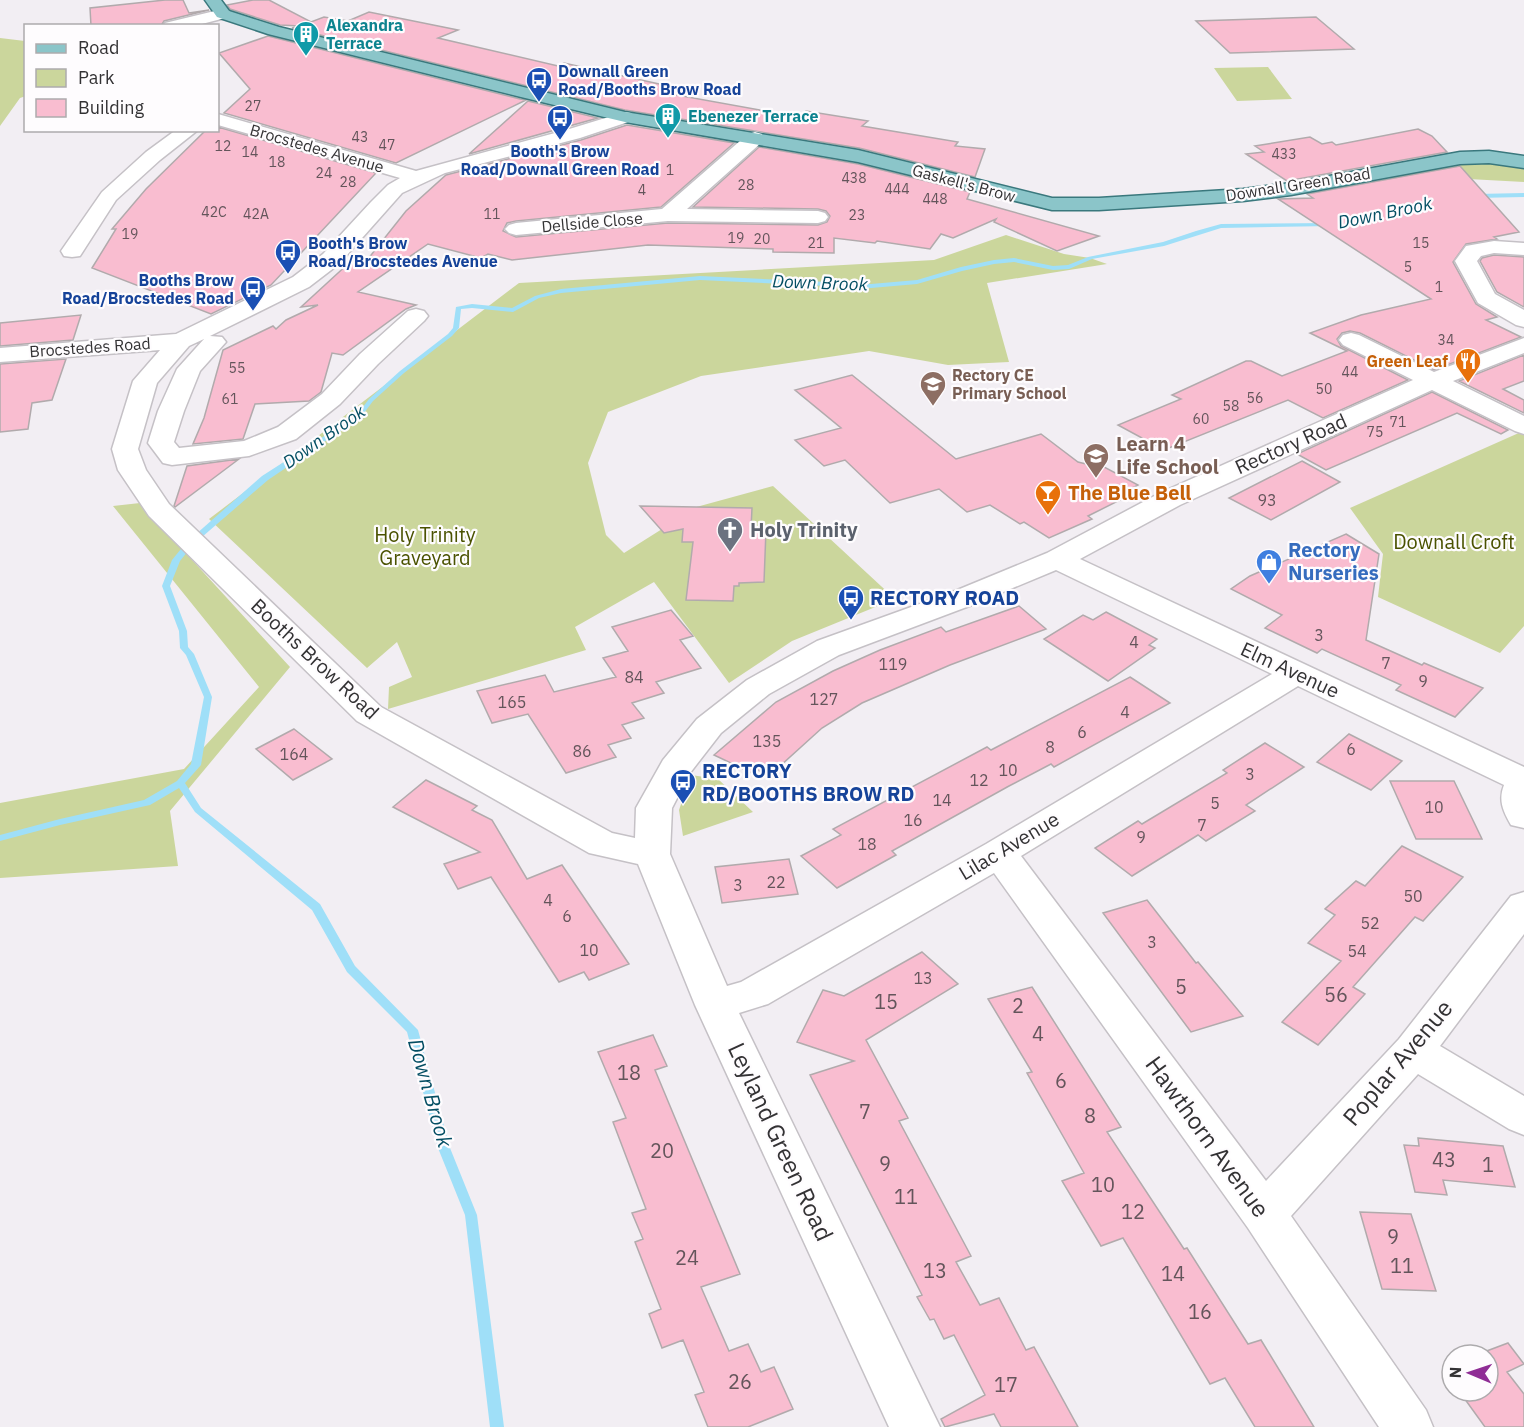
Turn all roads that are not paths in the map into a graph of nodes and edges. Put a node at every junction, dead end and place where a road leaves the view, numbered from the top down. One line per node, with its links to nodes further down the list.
1 (218, 7): 2 (street); 3 (main road)
2 (176, 24)
3 (625, 117): 6 (main road); 8 (street, Booths Brow Road)
4 (219, 119): 8 (street, Brocstedes Avenue)
5 (186, 132): 14 (street)
6 (755, 138): 9 (main road, Gaskell's Brow); 10 (street, Dellside Close)
7 (1524, 162): 9 (main road, Downall Green Road)
8 (417, 177): 17 (street, Booths Brow Road)
9 (1071, 205)
10 (668, 215): 11 (street, Dellside Close); 12 (street, Dellside Close)
11 (818, 218)
12 (516, 229)
13 (1524, 249): 16 (street)
14 (72, 252)
15 (416, 316): 23 (street)
16 (1524, 320)
17 (181, 340): 21 (street, Brocstedes Road); 24 (street, Booths Brow Road)
18 (1351, 340): 22 (street)
19 (214, 342): 23 (street)
20 (1524, 345): 22 (street, Rectory Road)
21 (0, 354)
22 (1432, 381): 25 (street); 26 (street, Rectory Road)
23 (171, 411): 24 (street)
24 (133, 414): 31 (street, Booths Brow Road)
25 (1524, 426)
26 (1057, 559): 27 (street, Elm Avenue); 31 (street, Rectory Road)
27 (1296, 673): 28 (street, Elm Avenue); 30 (street, Lilac Avenue)
28 (1523, 780): 29 (street, Elm Avenue)
29 (1524, 816)
30 (999, 853): 33 (street, Lilac Avenue); 36 (street, Hawthorn Avenue)
31 (652, 854): 33 (street, Leyland Green Road)
32 (1524, 906): 34 (street, Poplar Avenue)
33 (715, 1005): 37 (street, Leyland Green Road)
34 (1414, 1051): 35 (street); 36 (street, Poplar Avenue)
35 (1524, 1117)
36 (1264, 1214): 38 (street, Hawthorn Avenue)
37 (915, 1427)
38 (1408, 1427)

